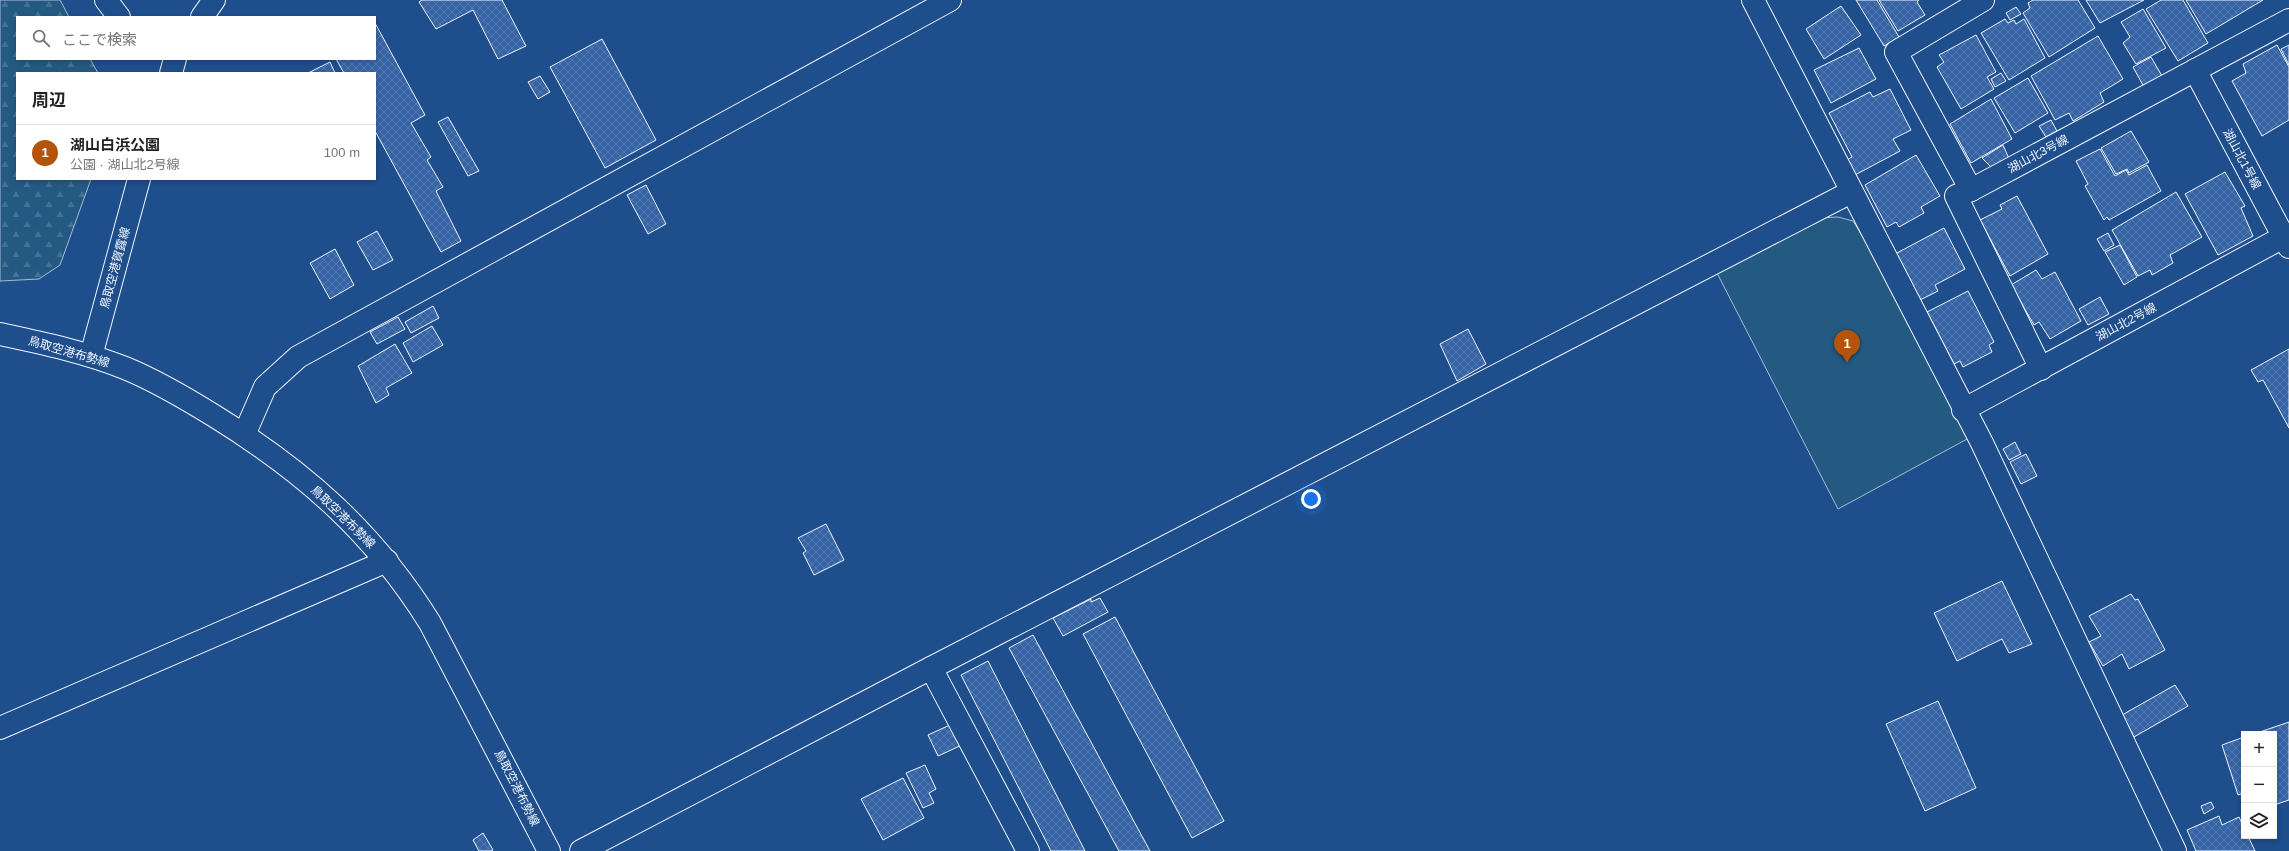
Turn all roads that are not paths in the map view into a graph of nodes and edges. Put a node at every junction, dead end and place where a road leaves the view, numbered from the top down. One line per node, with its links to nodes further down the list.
1 (106, 0): 6 (street)
2 (214, 0): 7 (street)
3 (950, 0): 20 (street)
4 (1753, 0): 14 (street)
5 (1983, 0): 13 (street)
6 (118, 16)
7 (203, 16)
8 (2289, 20): 10 (street, 湖山北3号線)
9 (176, 60): 11 (street)
10 (2195, 70): 13 (street, 湖山北3号線); 15 (street, 湖山北1号線)
11 (171, 72)
12 (139, 180): 17 (street, 鳥取空港賀露線)
13 (1971, 190): 18 (street, 湖山北3号線)
14 (1851, 192): 19 (street); 22 (street)
15 (2287, 240): 18 (street, 湖山北2号線)
16 (0, 334): 17 (street, 鳥取空港布勢線)
17 (91, 356): 20 (street, 鳥取空港布勢線)
18 (2041, 369): 19 (street, 湖山北2号線)
19 (1964, 410): 27 (street)
20 (244, 435): 21 (street, 鳥取空港布勢線)
21 (387, 561): 23 (street); 24 (street, 鳥取空港布勢線)
22 (931, 668): 25 (street); 26 (street)
23 (0, 728)
24 (549, 851)
25 (581, 851)
26 (1028, 851)
27 (2175, 851)

